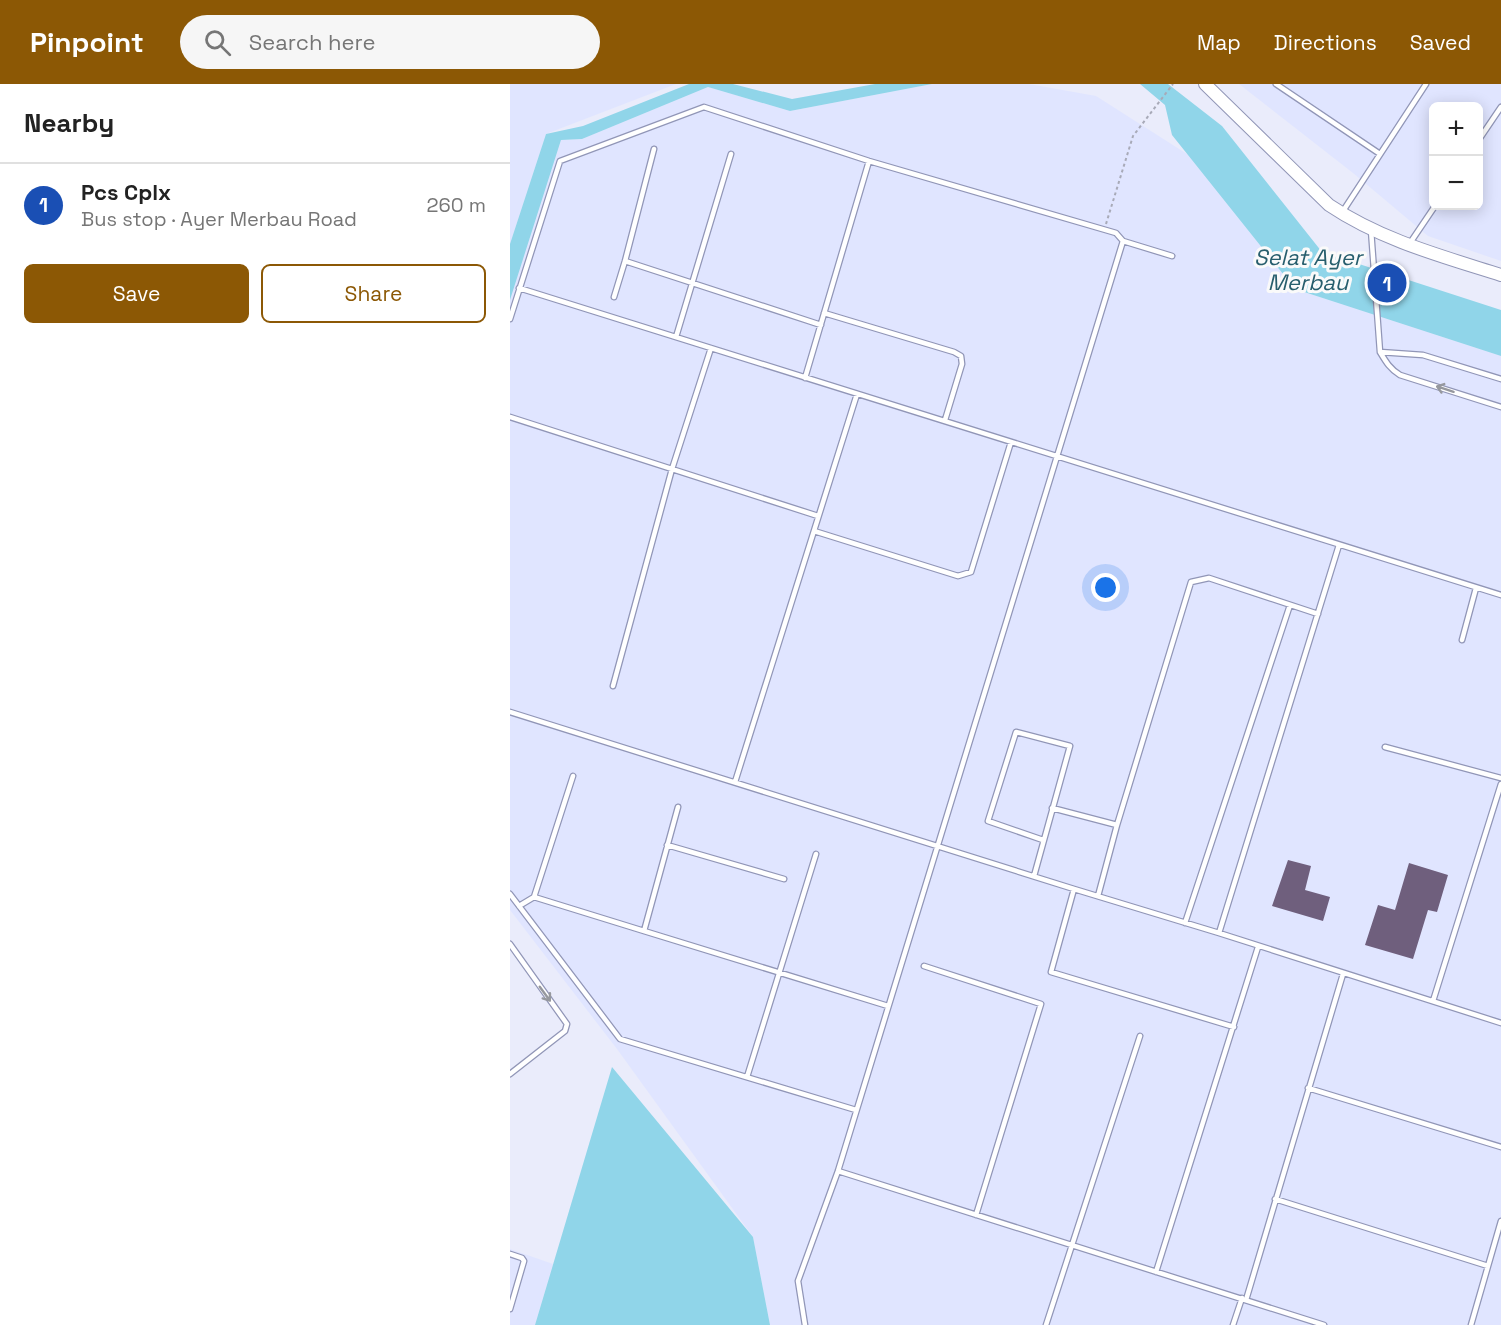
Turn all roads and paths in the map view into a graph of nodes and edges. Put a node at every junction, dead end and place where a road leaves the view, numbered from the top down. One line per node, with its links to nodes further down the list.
1 (1173, 84): 13 (path)
2 (1206, 84): 12 (street)
3 (1276, 84): 9 (lane)
4 (1425, 84): 9 (lane)
5 (1501, 107): 6 (lane)
6 (1483, 135)
7 (654, 149): 18 (lane)
8 (731, 154): 20 (lane)
9 (1380, 154): 12 (lane)
10 (869, 161): 13 (lane); 21 (lane); 23 (lane)
11 (1432, 210): 16 (lane)
12 (1341, 213): 14 (street)
13 (1104, 230): 15 (lane)
14 (1371, 230): 16 (street); 28 (lane)
15 (1123, 241): 17 (lane); 36 (lane)
16 (1409, 245): 19 (street)
17 (1172, 256)
18 (626, 261): 20 (lane); 22 (lane)
19 (1501, 275)
20 (692, 283): 25 (lane); 26 (lane)
21 (519, 288): 24 (lane); 26 (lane)
22 (614, 297)
23 (824, 313): 25 (lane); 34 (lane)
24 (510, 319)
25 (821, 325): 29 (lane)
26 (676, 337): 27 (lane)
27 (711, 348): 29 (lane); 37 (lane)
28 (1380, 352): 30 (lane); 32 (lane, one-way to 28)
29 (805, 378): 31 (lane)
30 (1501, 379)
31 (857, 394): 34 (lane); 38 (lane)
32 (1501, 408)
33 (510, 417): 37 (lane)
34 (945, 420): 35 (lane)
35 (1011, 442): 36 (lane); 39 (lane)
36 (1056, 456): 40 (lane); 58 (lane)
37 (672, 469): 38 (lane); 46 (lane)
38 (819, 516): 39 (lane)
39 (814, 531): 51 (lane)
40 (1339, 545): 41 (lane); 44 (lane)
41 (1476, 588): 42 (lane); 45 (lane)
42 (1501, 596)
43 (1290, 605): 44 (lane); 55 (lane); 67 (lane)
44 (1318, 614): 69 (lane)
45 (1462, 640)
46 (613, 687)
47 (510, 712): 51 (lane)
48 (1384, 747): 50 (lane)
49 (573, 776): 65 (lane)
50 (1501, 778)
51 (735, 782): 58 (lane)
52 (1501, 784): 75 (lane)
53 (678, 807): 57 (lane)
54 (1052, 808): 55 (lane); 56 (lane); 56 (lane)
55 (1117, 825): 64 (lane)
56 (1043, 840): 60 (lane)
57 (667, 845): 61 (lane); 68 (lane)
58 (936, 845): 60 (lane); 76 (lane)
59 (816, 854): 73 (lane)
60 (1034, 876): 62 (lane)
61 (784, 879)
62 (1074, 890): 64 (lane); 78 (lane)
63 (510, 894): 66 (lane)
64 (1098, 896): 67 (lane)
65 (534, 897): 66 (lane); 68 (lane)
66 (519, 906): 81 (lane)
67 (1185, 923): 69 (lane)
68 (644, 931): 73 (lane)
69 (1219, 933): 71 (lane)
70 (510, 946): 80 (lane, one-way to 80)
71 (1258, 947): 74 (lane); 78 (lane)
72 (924, 966): 87 (lane)
73 (779, 973): 76 (lane); 81 (lane)
74 (1343, 974): 75 (lane); 82 (lane)
75 (1433, 1000): 77 (lane)
76 (888, 1006): 83 (lane)
77 (1501, 1023)
78 (1234, 1027): 92 (lane)
79 (1140, 1036): 89 (lane)
80 (510, 1074)
81 (747, 1077): 83 (lane)
82 (1308, 1088): 84 (lane); 86 (lane)
83 (856, 1110): 85 (lane)
84 (1501, 1147)
85 (837, 1171): 87 (lane); 95 (lane)
86 (1275, 1199): 91 (lane); 93 (lane)
87 (976, 1215): 89 (lane)
88 (1501, 1221): 91 (lane)
89 (1071, 1245): 92 (lane); 96 (lane)
90 (510, 1254): 94 (lane)
91 (1488, 1266): 99 (lane)
92 (1156, 1272): 93 (lane)
93 (1244, 1299): 97 (lane); 98 (lane)
94 (510, 1309)
95 (806, 1325)
96 (1046, 1325)
97 (1233, 1325)
98 (1324, 1325)
99 (1471, 1325)

